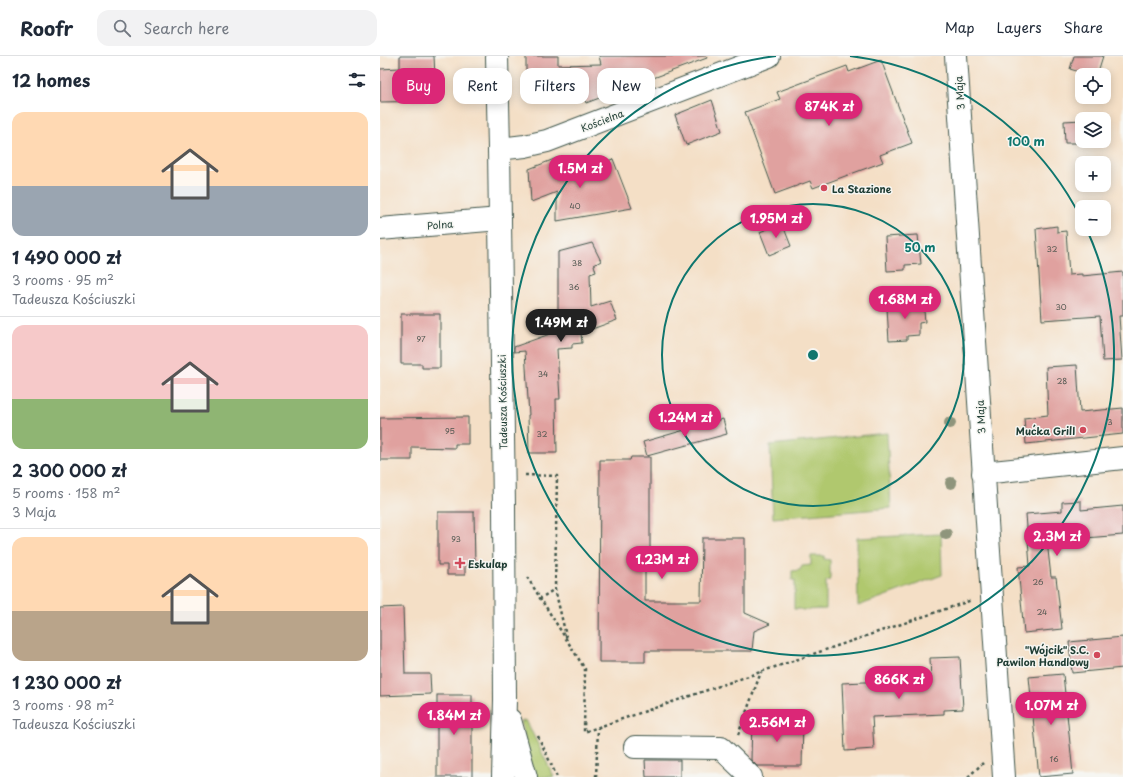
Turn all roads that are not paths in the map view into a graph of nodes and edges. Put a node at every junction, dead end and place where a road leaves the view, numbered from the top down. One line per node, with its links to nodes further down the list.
1 (497, 56): 4 (street, Tadeusza Kościuszki)
2 (769, 56): 4 (street, Kościelna)
3 (956, 56): 8 (street, 3 Maja)
4 (499, 149): 5 (street, Tadeusza Kościuszki)
5 (500, 219): 6 (street, Polna); 9 (street, Tadeusza Kościuszki)
6 (380, 229)
7 (1123, 458): 8 (street)
8 (983, 472): 14 (street, 3 Maja)
9 (505, 700): 11 (street, Tadeusza Kościuszki); 12 (street, Tadeusza Kościuszki)
10 (635, 747): 13 (street)
11 (503, 777)
12 (526, 777)
13 (751, 777)
14 (1004, 777)

